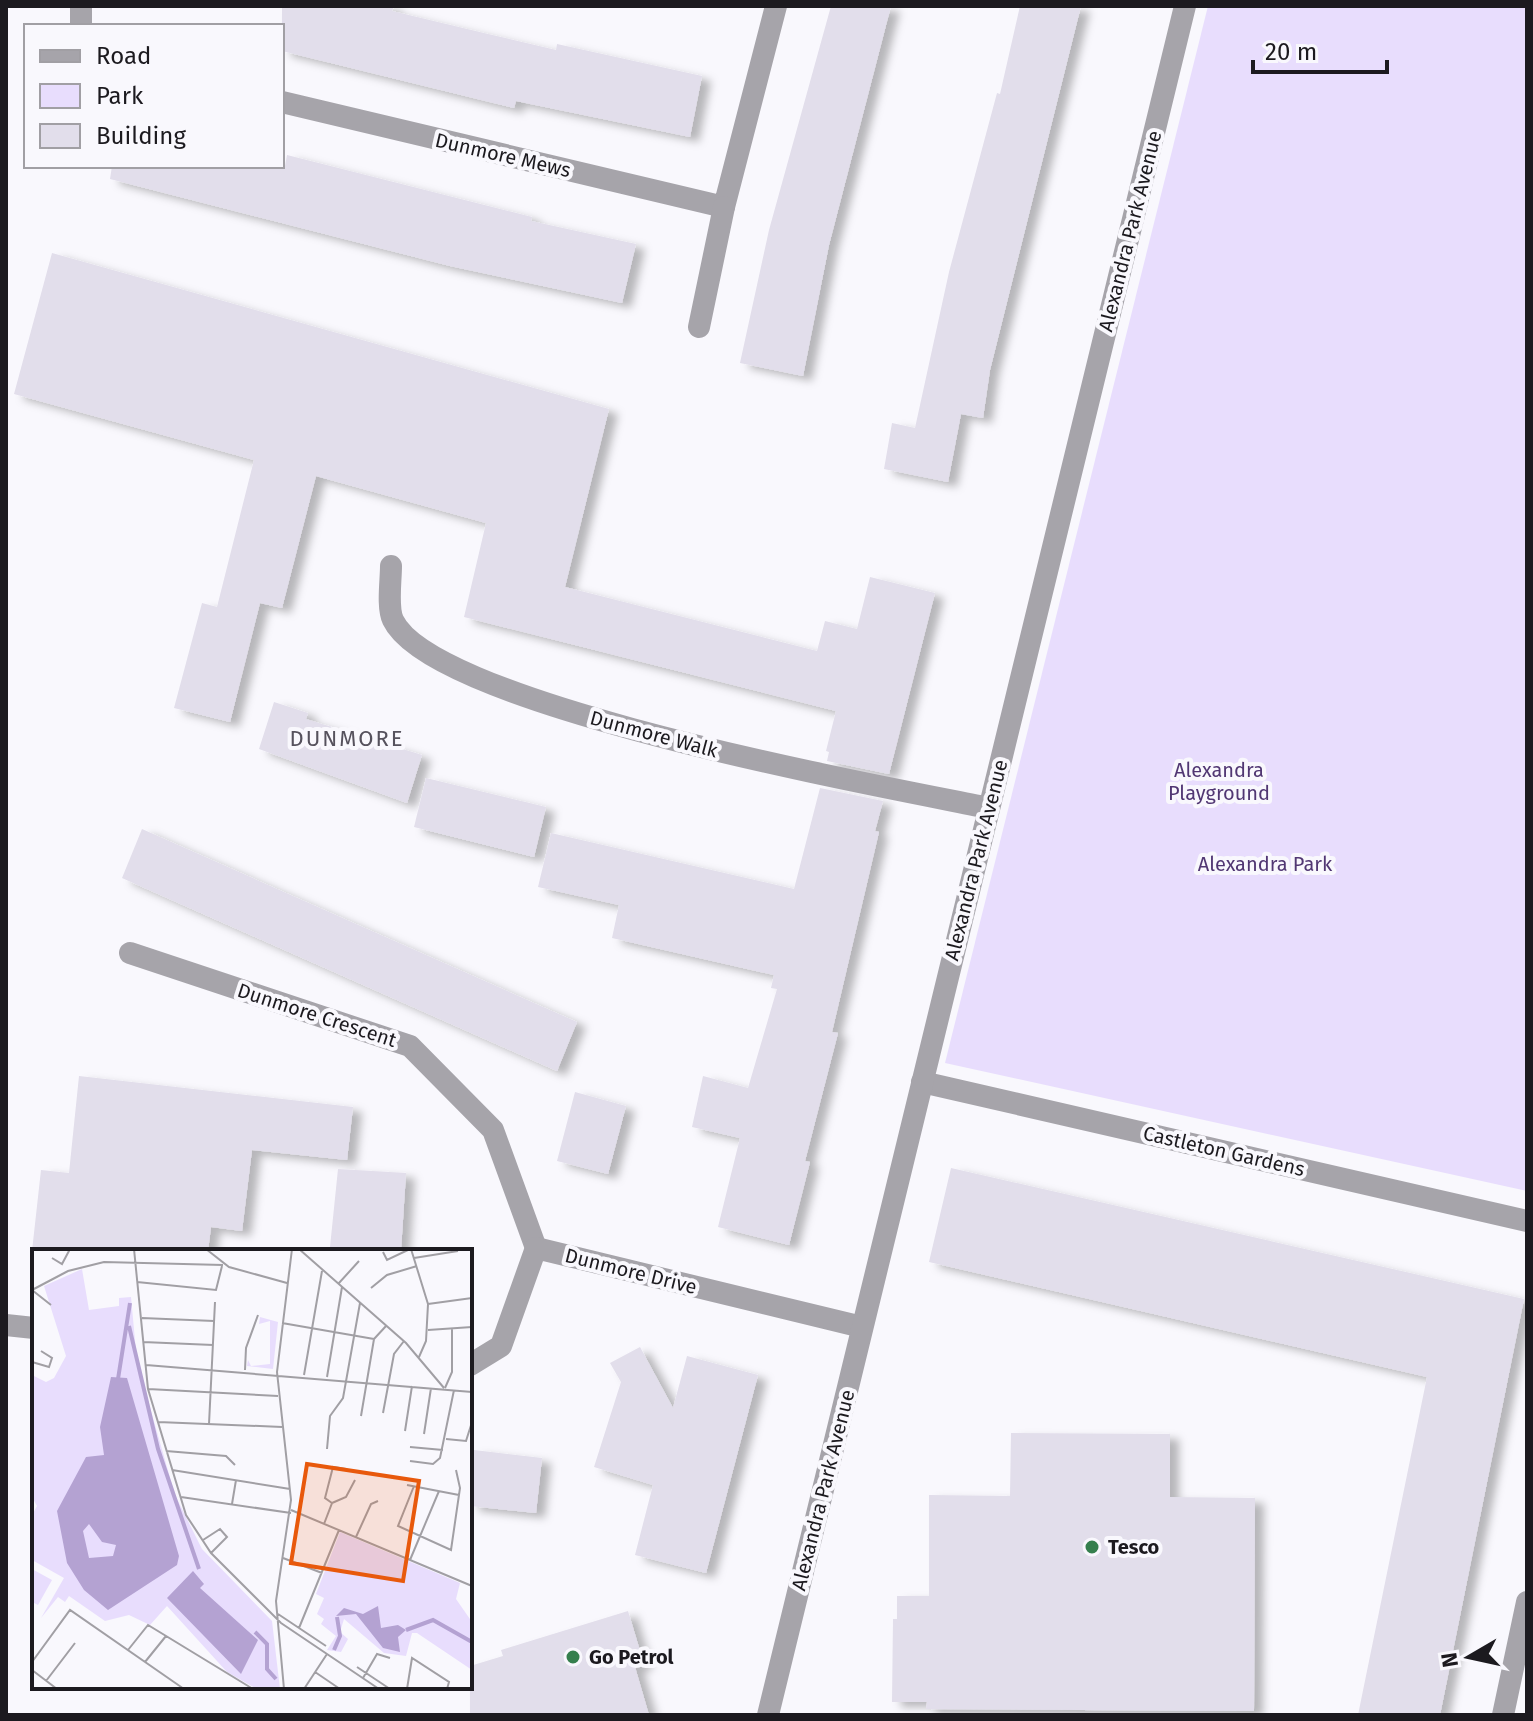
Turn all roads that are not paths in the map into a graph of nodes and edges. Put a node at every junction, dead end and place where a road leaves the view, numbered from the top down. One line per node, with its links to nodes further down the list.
1 (776, 6): 4 (street)
2 (1185, 6): 7 (street, Alexandra Park Avenue)
3 (284, 102): 4 (street, Dunmore Mews)
4 (724, 207): 5 (street)
5 (699, 327)
6 (391, 566): 7 (street, Dunmore Walk)
7 (989, 808): 9 (street, Alexandra Park Avenue)
8 (130, 953): 11 (street, Dunmore Crescent)
9 (922, 1082): 10 (street, Castleton Gardens); 13 (street, Alexandra Park Avenue)
10 (1527, 1221)
11 (536, 1248): 13 (street, Dunmore Drive); 15 (street, Dunmore Drive)
12 (6, 1325): 14 (street)
13 (862, 1327): 17 (street, Alexandra Park Avenue)
14 (32, 1328)
15 (472, 1364)
16 (1527, 1602): 18 (street)
17 (768, 1715)
18 (1503, 1715)

